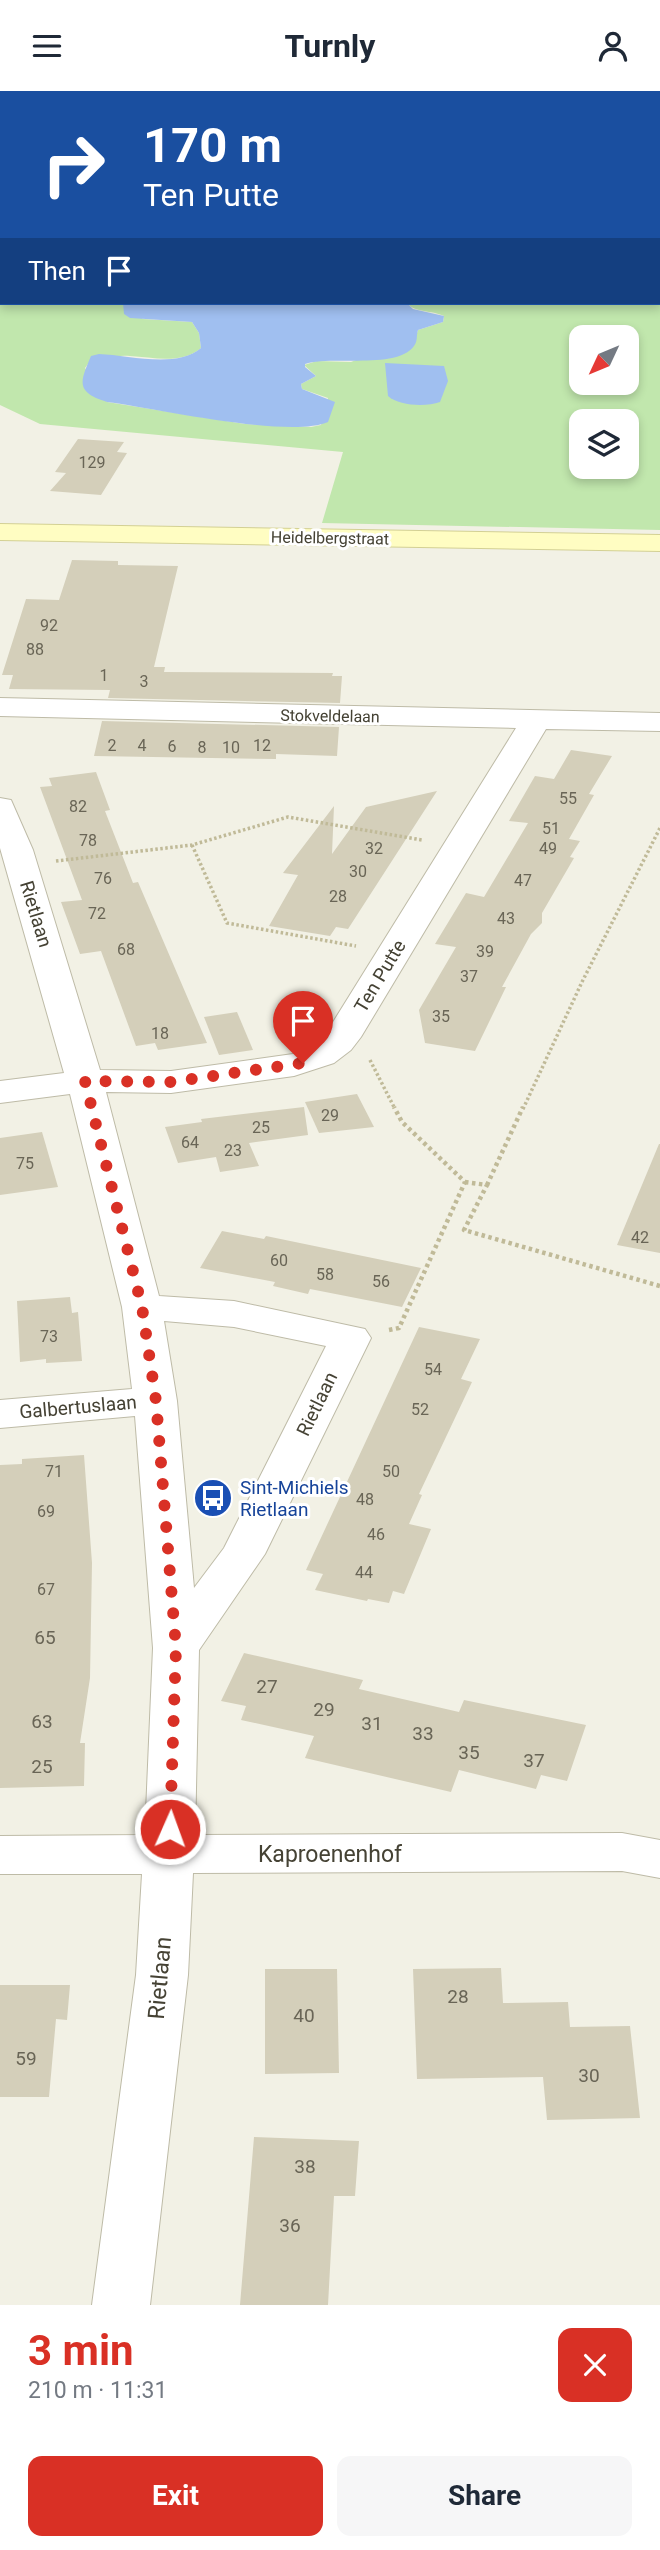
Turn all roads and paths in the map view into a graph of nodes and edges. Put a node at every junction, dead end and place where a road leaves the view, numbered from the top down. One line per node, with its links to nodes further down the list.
1 (2, 536): 2 (main road, Heidelbergstraat)
2 (660, 544)
3 (0, 707): 4 (street, Stokveldelaan)
4 (536, 720): 5 (street, Stokveldelaan); 9 (street, Ten Putte)
5 (660, 722)
6 (0, 807): 10 (street, Rietlaan)
7 (660, 828): 16 (path)
8 (192, 845): 9 (path); 10 (path); 11 (path)
9 (461, 847): 11 (street, Ten Putte)
10 (13, 856): 13 (street, Rietlaan)
11 (394, 953): 12 (street, Ten Putte)
12 (343, 1037): 13 (street, Ten Putte); 15 (path)
13 (85, 1081): 14 (street, Ten Putte); 18 (street, Rietlaan)
14 (0, 1091)
15 (465, 1182): 16 (path); 19 (path)
16 (487, 1185): 17 (path)
17 (660, 1286)
18 (142, 1307): 19 (street); 20 (street, Rietlaan)
19 (350, 1338): 22 (street, Rietlaan)
20 (156, 1401): 21 (street, Galbertuslaan); 22 (street, Rietlaan)
21 (0, 1414)
22 (176, 1648): 23 (street, Rietlaan)
23 (169, 1854): 24 (street, Kaproenenhof); 25 (street, Kaproenenhof); 26 (street, Rietlaan)
24 (0, 1855)
25 (660, 1859)
26 (121, 2305)

